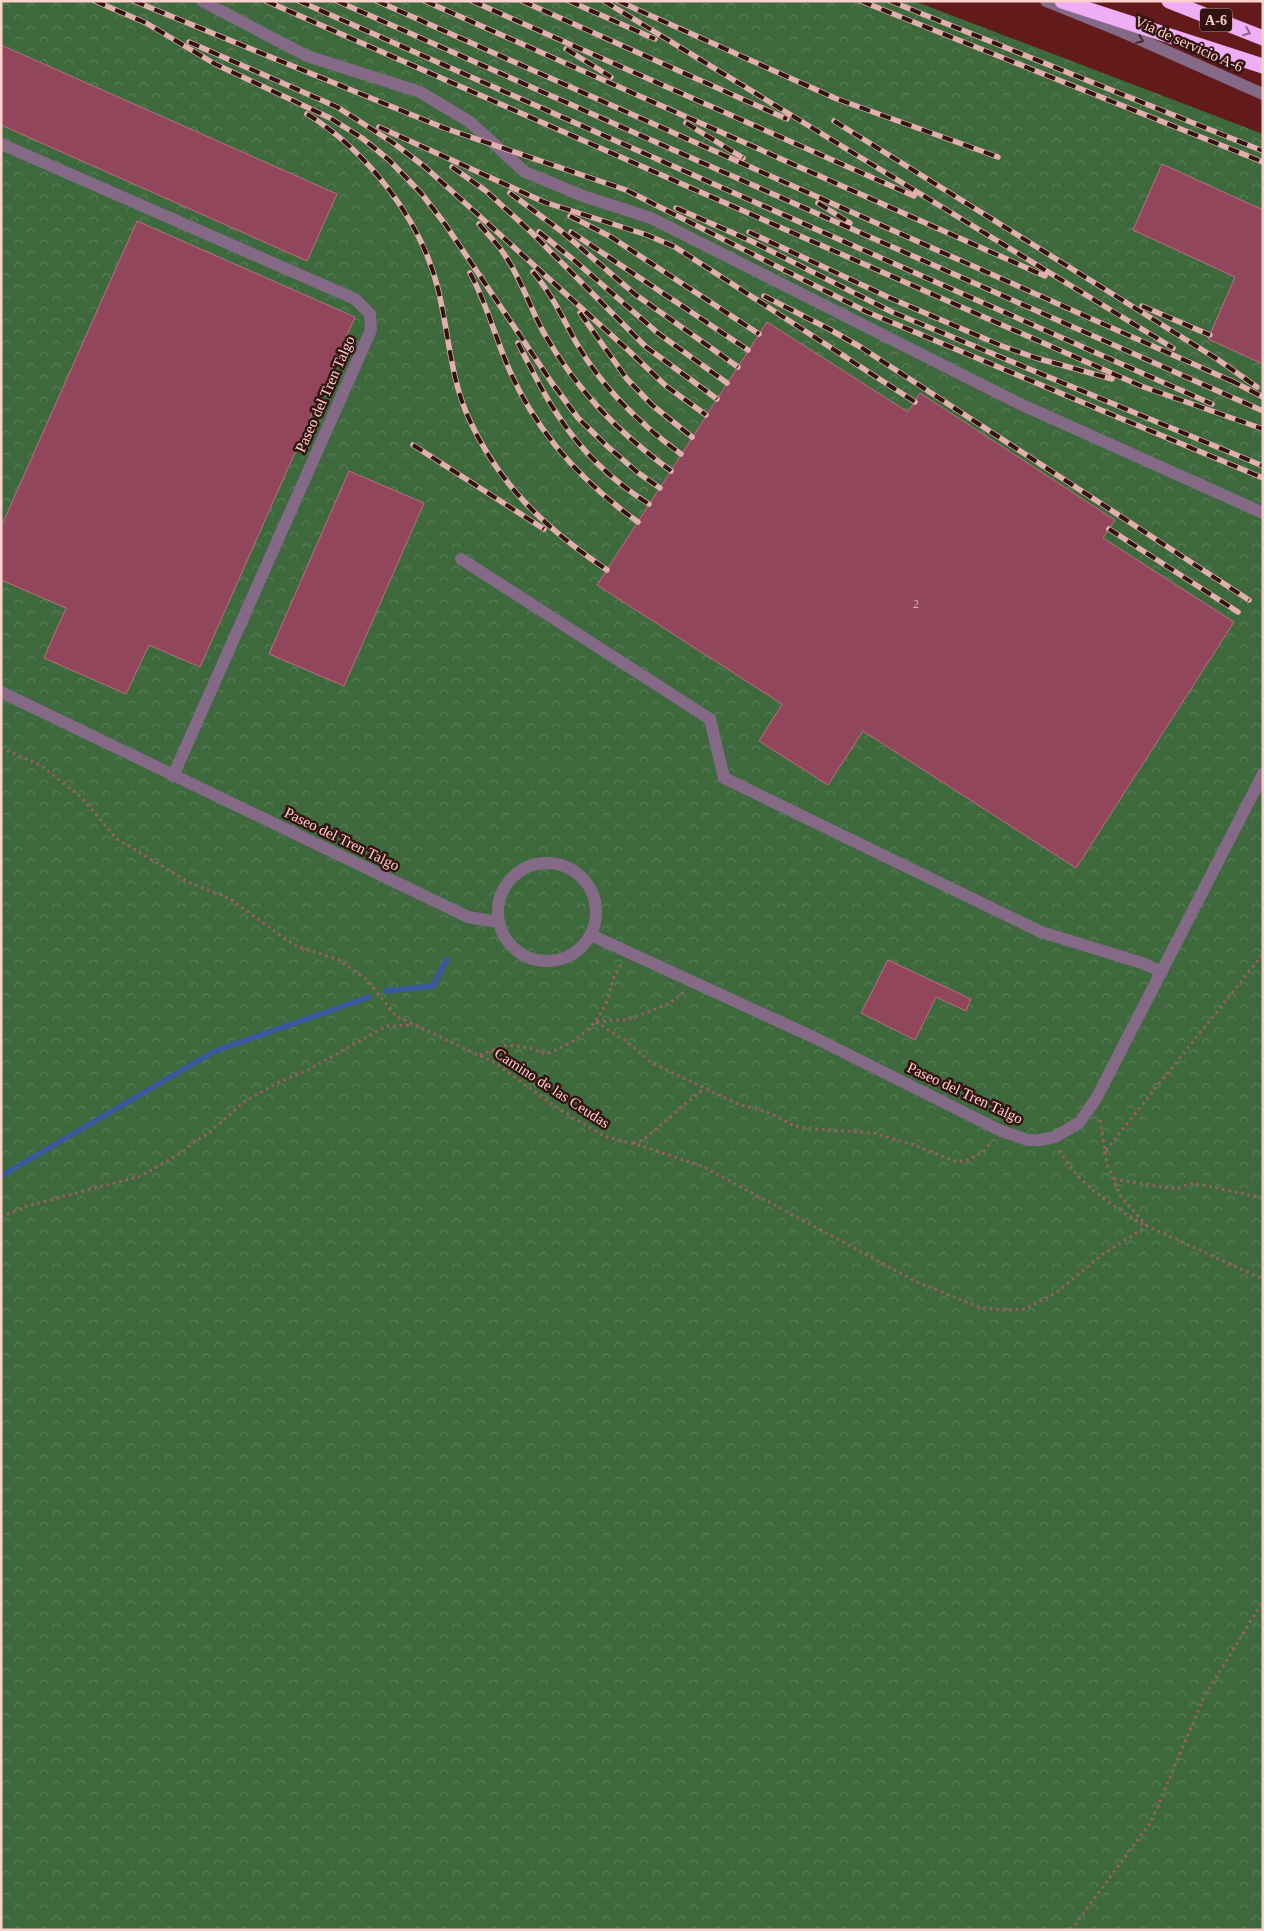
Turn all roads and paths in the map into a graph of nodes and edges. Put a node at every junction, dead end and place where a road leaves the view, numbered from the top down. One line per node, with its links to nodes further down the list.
1 (202, 1): 9 (street)
2 (1046, 1): 7 (street, Vía de servicio A-6, one-way to 7)
3 (1062, 1): 6 (highway)
4 (1170, 1): 5 (highway, A-6, one-way to 5)
5 (1263, 38)
6 (1263, 66)
7 (1263, 94)
8 (1, 144): 14 (street, Paseo del Tren Talgo)
9 (1263, 513)
10 (461, 559): 19 (street)
11 (1, 692): 14 (street, Paseo del Tren Talgo)
12 (1, 748): 22 (path, Camino de las Ceudas)
13 (1263, 774): 19 (street, Paseo del Tren Talgo)
14 (173, 776): 15 (street, Paseo del Tren Talgo)
15 (499, 922): 16 (street); 16 (street)
16 (591, 935): 17 (street, Paseo del Tren Talgo)
17 (632, 952): 20 (street, Paseo del Tren Talgo); 21 (path)
18 (1263, 954): 29 (path)
19 (1162, 972): 25 (street, Paseo del Tren Talgo)
20 (697, 983): 21 (path); 26 (street, Paseo del Tren Talgo)
21 (596, 1022): 23 (path); 24 (path)
22 (416, 1025): 23 (path, Camino de las Ceudas); 32 (path)
23 (479, 1056): 28 (path, Camino de las Ceudas)
24 (703, 1089): 26 (path); 28 (path)
25 (1097, 1097): 27 (street, Paseo del Tren Talgo); 29 (path)
26 (1001, 1131): 27 (street, Paseo del Tren Talgo)
27 (1055, 1137): 33 (path)
28 (632, 1144): 33 (path, Camino de las Ceudas)
29 (1106, 1150): 30 (path)
30 (1114, 1179): 31 (path); 33 (path)
31 (1263, 1198)
32 (1, 1217)
33 (1147, 1226): 34 (path)
34 (1263, 1279)
35 (1263, 1601): 36 (path)
36 (1071, 1930)

